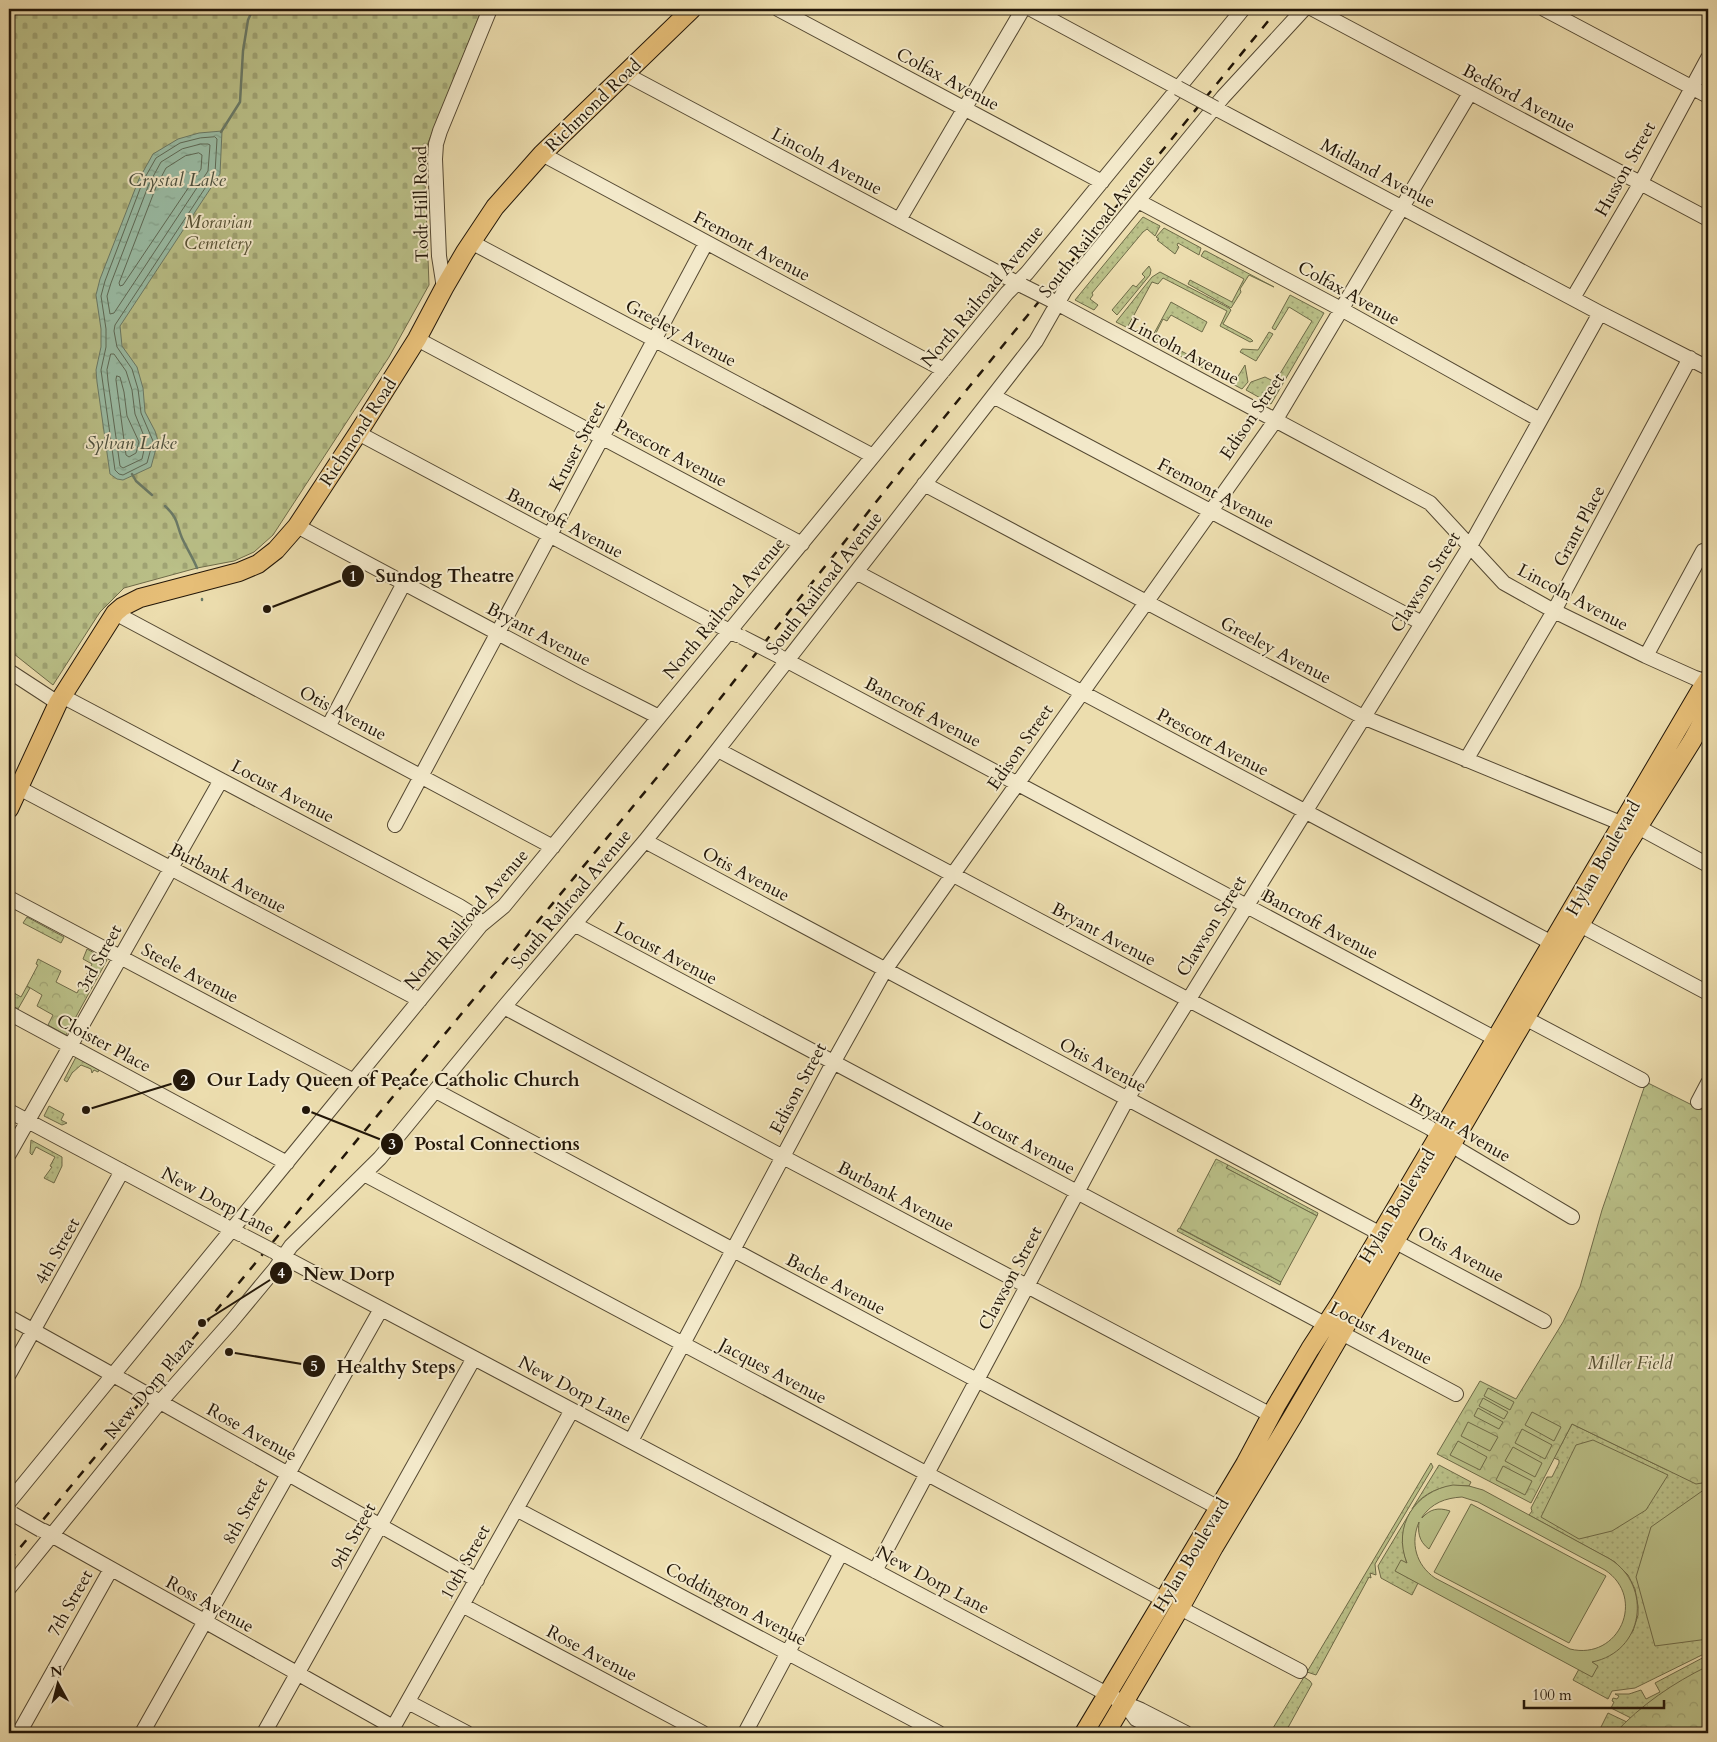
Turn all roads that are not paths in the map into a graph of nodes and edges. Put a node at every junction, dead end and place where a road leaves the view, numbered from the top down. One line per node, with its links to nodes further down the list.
1 (490, 9): 28 (street, Todt Hill Road)
2 (692, 9): 11 (main road, Richmond Road)
3 (778, 9): 17 (street, Colfax Avenue)
4 (1023, 9): 17 (street)
5 (1031, 9): 13 (street, Midland Avenue)
6 (1243, 9): 13 (street, North Railroad Avenue)
7 (1304, 9): 16 (street, South Railroad Avenue)
8 (1313, 9): 14 (street, Bedford Avenue)
9 (1544, 9): 12 (street)
10 (1708, 58): 12 (street, Husson Street)
11 (625, 74): 18 (main road, Richmond Road); 24 (street, Lincoln Avenue)
12 (1692, 87): 15 (street); 20 (street, Husson Street)
13 (1178, 88): 16 (street, Midland Avenue, bridge); 19 (street, North Railroad Avenue)
14 (1470, 93): 20 (street, Bedford Avenue); 22 (street, Edison Street)
15 (1708, 96)
16 (1215, 108): 21 (street, South Railroad Avenue); 22 (street, Midland Avenue)
17 (964, 110): 19 (street, Colfax Avenue); 24 (street)
18 (542, 154): 25 (main road, Richmond Road); 26 (street, Fremont Avenue)
19 (1102, 182): 27 (street, North Railroad Avenue)
20 (1640, 184): 23 (street, Bedford Avenue); 29 (street, Husson Street)
21 (1138, 201): 30 (street, South Railroad Avenue); 31 (street, Colfax Avenue)
22 (1402, 207): 29 (street, Midland Avenue); 31 (street, Edison Street)
23 (1708, 219)
24 (899, 220): 27 (street, Lincoln Avenue)
25 (471, 242): 28 (main road, Richmond Road); 34 (street, Greeley Avenue)
26 (706, 243): 34 (street, Kruser Street); 37 (street, Fremont Avenue)
27 (1020, 284): 30 (street, Lincoln Avenue, bridge); 37 (street, North Railroad Avenue)
28 (444, 288): 33 (main road, Richmond Road)
29 (1573, 298): 32 (street, Midland Avenue)
30 (1054, 302): 38 (street, South Railroad Avenue); 40 (street, Lincoln Avenue)
31 (1340, 309): 39 (street, Colfax Avenue); 40 (street, Edison Street)
32 (1600, 313): 35 (street, Midland Avenue); 39 (street, Clawson Street)
33 (417, 339): 41 (main road, Richmond Road); 42 (street, Prescott Avenue)
34 (654, 340): 42 (street, Kruser Street); 43 (street, Greeley Avenue)
35 (1690, 358): 36 (street, Midland Avenue); 54 (street, Grant Place)
36 (1708, 368)
37 (944, 370): 43 (street, North Railroad Avenue)
38 (993, 396): 44 (street, South Railroad Avenue); 45 (street, Fremont Avenue)
39 (1540, 420): 49 (street, Clawson Street)
40 (1275, 421): 45 (street, Edison Street); 49 (street, Lincoln Avenue)
41 (358, 433): 46 (main road, Richmond Road); 47 (street, Bancroft Avenue)
42 (602, 438): 47 (street, Kruser Street); 48 (street, Prescott Avenue)
43 (874, 456): 48 (street, North Railroad Avenue)
44 (924, 484): 51 (street, South Railroad Avenue); 53 (street, Greeley Avenue)
45 (1210, 511): 53 (street, Edison Street); 56 (street, Fremont Avenue)
46 (298, 526): 52 (street, Bryant Avenue); 55 (main road, Richmond Road)
47 (550, 536): 57 (street, Kruser Street); 58 (street, Bancroft Avenue)
48 (802, 544): 58 (street, North Railroad Avenue)
49 (1470, 546): 54 (street, Lincoln Avenue); 56 (street, Clawson Street)
50 (1703, 551): 59 (street)
51 (856, 572): 60 (street, South Railroad Avenue); 63 (street, Prescott Avenue)
52 (404, 583): 57 (street, Bryant Avenue); 68 (street)
53 (1146, 602): 63 (street, Edison Street); 67 (street, Greeley Avenue)
54 (1554, 611): 59 (street, Lincoln Avenue); 70 (street, Grant Place)
55 (116, 613): 64 (main road, Richmond Road); 68 (street, Otis Avenue)
56 (1422, 623): 67 (street, Clawson Street)
57 (498, 633): 66 (street, Bryant Avenue); 71 (street, Kruser Street)
58 (736, 634): 60 (street, Bancroft Avenue, bridge); 66 (street, North Railroad Avenue)
59 (1646, 656): 62 (street, Lincoln Avenue)
60 (783, 658): 69 (street, South Railroad Avenue); 73 (street, Bancroft Avenue)
61 (9, 671): 64 (street, Locust Avenue)
62 (1707, 681): 78 (main road, Hylan Boulevard)
63 (1081, 693): 73 (street, Edison Street); 76 (street, Prescott Avenue)
64 (60, 699): 72 (street, Locust Avenue); 74 (main road, Richmond Road)
65 (1708, 712): 78 (main road, Hylan Boulevard)
66 (659, 718): 80 (street, North Railroad Avenue)
67 (1363, 718): 70 (street, Greeley Avenue); 76 (street, Clawson Street)
68 (328, 726): 71 (street, Otis Avenue)
69 (718, 750): 79 (street, South Railroad Avenue); 83 (street, Bryant Avenue)
70 (1466, 760): 78 (street, Greeley Avenue)
71 (421, 777): 77 (street, Kruser Street); 80 (street, Otis Avenue)
72 (221, 780): 82 (street, 3rd Street); 87 (street, Locust Avenue)
73 (1017, 784): 83 (street, Edison Street); 85 (street, Bancroft Avenue)
74 (19, 788): 75 (main road, Richmond Road); 82 (street, Burbank Avenue)
75 (9, 809)
76 (1305, 812): 85 (street, Clawson Street); 89 (street, Prescott Avenue)
77 (395, 825)
78 (1630, 826): 81 (street, Greeley Avenue); 88 (main road, Hylan Boulevard); 89 (main road, Hylan Boulevard)
79 (644, 841): 86 (street, South Railroad Avenue); 91 (street, Otis Avenue)
80 (553, 847): 87 (street, North Railroad Avenue)
81 (1708, 865)
82 (171, 868): 90 (street, 3rd Street); 93 (street, Burbank Avenue)
83 (953, 875): 91 (street, Edison Street); 94 (street, Bryant Avenue)
84 (9, 898): 90 (street, Steele Avenue)
85 (1246, 906): 94 (street, Clawson Street); 98 (street, Bancroft Avenue)
86 (574, 924): 95 (street, South Railroad Avenue); 100 (street, Locust Avenue)
87 (480, 925): 93 (street, North Railroad Avenue)
88 (1580, 925): 92 (street); 97 (main road, Hylan Boulevard)
89 (1552, 943): 98 (main road, Hylan Boulevard)
90 (121, 958): 99 (street, 3rd Street); 102 (street, Steele Avenue)
91 (885, 970): 100 (street, Edison Street); 106 (street, Otis Avenue)
92 (1708, 994)
93 (420, 1000): 102 (street, North Railroad Avenue)
94 (1187, 1000): 106 (street, Clawson Street); 110 (street, Bryant Avenue)
95 (504, 1007): 105 (street, South Railroad Avenue); 112 (street, Burbank Avenue)
96 (9, 1013): 99 (street, Cloister Place)
97 (1525, 1018): 101 (street); 103 (main road, Hylan Boulevard)
98 (1496, 1039): 103 (main road, Hylan Boulevard)
99 (71, 1046): 109 (street, 3rd Street); 113 (street, Cloister Place)
100 (833, 1062): 112 (street, Edison Street); 116 (street, Locust Avenue)
101 (1642, 1080)
102 (354, 1081): 113 (street, North Railroad Avenue)
103 (1479, 1083): 110 (main road, Hylan Boulevard)
104 (1708, 1083): 107 (street)
105 (436, 1091): 115 (street, South Railroad Avenue); 120 (street, Bache Avenue)
106 (1127, 1099): 116 (street, Clawson Street); 119 (street, Otis Avenue)
107 (1698, 1102)
108 (9, 1111): 109 (street, New Dorp Lane)
109 (28, 1121): 111 (street, 3rd Street); 114 (street, New Dorp Lane)
110 (1446, 1139): 117 (street, Bryant Avenue); 119 (main road, Hylan Boulevard)
111 (9, 1154)
112 (782, 1157): 120 (street, Edison Street); 122 (street, Burbank Avenue)
113 (287, 1163): 118 (street, North Railroad Avenue)
114 (122, 1171): 118 (street, New Dorp Lane); 127 (street, 4th Street)
115 (364, 1174): 121 (street, New Dorp Plaza); 128 (street, Jacques Avenue)
116 (1077, 1192): 122 (street, Clawson Street); 126 (street, Locust Avenue)
117 (1572, 1217)
118 (238, 1233): 121 (street, New Dorp Lane, bridge); 131 (street, New Dorp Plaza)
119 (1389, 1236): 125 (street, Otis Avenue); 126 (main road, Hylan Boulevard)
120 (733, 1250): 128 (street, Edison Street); 132 (street, Bache Avenue)
121 (278, 1254): 123 (street, New Dorp Lane); 134 (street, New Dorp Plaza)
122 (1027, 1286): 132 (street, Clawson Street); 136 (street, Burbank Avenue)
123 (381, 1308): 129 (street, New Dorp Lane); 139 (street, 8th Street)
124 (9, 1317): 127 (street, Rose Avenue)
125 (1544, 1321)
126 (1334, 1328): 133 (street, Locust Avenue); 136 (main road, Hylan Boulevard); 137 (main road, Hylan Boulevard)
127 (34, 1331): 130 (street, 4th Street); 131 (street, Rose Avenue)
128 (683, 1345): 138 (street, Edison Street); 140 (street, Jacques Avenue)
129 (474, 1358): 135 (street, New Dorp Lane); 144 (street, 9th Street)
130 (9, 1374)
131 (119, 1378): 134 (street, Rose Avenue, bridge); 143 (street, New Dorp Plaza)
132 (977, 1380): 140 (street, Clawson Street); 142 (street, Bache Avenue)
133 (1456, 1394)
134 (156, 1399): 139 (street, Rose Avenue); 145 (street, New Dorp Plaza)
135 (572, 1410): 138 (street, New Dorp Lane); 141 (street, 10th Street)
136 (1271, 1415): 137 (main road); 142 (main road, Hylan Boulevard)
137 (1287, 1424): 153 (main road, Hylan Boulevard)
138 (631, 1441): 146 (street, New Dorp Lane)
139 (287, 1474): 144 (street, Rose Avenue); 154 (street, 8th Street)
140 (927, 1474): 148 (street, Clawson Street); 151 (street, Jacques Avenue)
141 (516, 1508): 149 (street, 10th Street); 155 (street, Coddington Avenue)
142 (1219, 1508): 151 (main road, Hylan Boulevard)
143 (10, 1509): 145 (street, Ross Avenue, bridge)
144 (380, 1526): 149 (street, Rose Avenue); 157 (street, 9th Street)
145 (46, 1533): 147 (street, Ross Avenue); 150 (street, New Dorp Plaza)
146 (841, 1553): 148 (street, New Dorp Lane); 155 (street)
147 (111, 1570): 154 (street, Ross Avenue); 162 (street, 7th Street)
148 (875, 1570): 158 (street, New Dorp Lane)
149 (477, 1580): 152 (street, 10th Street)
150 (9, 1588)
151 (1164, 1600): 158 (main road, Hylan Boulevard)
152 (462, 1605): 159 (street, 10th Street); 166 (street, Rose Avenue)
153 (1180, 1608): 156 (street); 160 (main road, Hylan Boulevard)
154 (204, 1622): 157 (street, Ross Avenue); 163 (street, 8th Street)
155 (788, 1653): 167 (street); 168 (street, Coddington Avenue)
156 (1300, 1671)
157 (297, 1674): 161 (street, Ross Avenue); 164 (street, 9th Street)
158 (1107, 1694): 160 (street, New Dorp Lane); 169 (main road, Hylan Boulevard)
159 (408, 1702): 161 (street, 10th Street); 165 (street)
160 (1124, 1703): 170 (main road, Hylan Boulevard); 171 (street, New Dorp Lane); 172 (street, New Dorp Lane)
161 (391, 1730)
162 (19, 1733)
163 (142, 1733)
164 (264, 1733)
165 (467, 1733)
166 (703, 1733)
167 (745, 1733)
168 (938, 1733)
169 (1084, 1733)
170 (1106, 1733)
171 (1164, 1733)
172 (1186, 1733)

